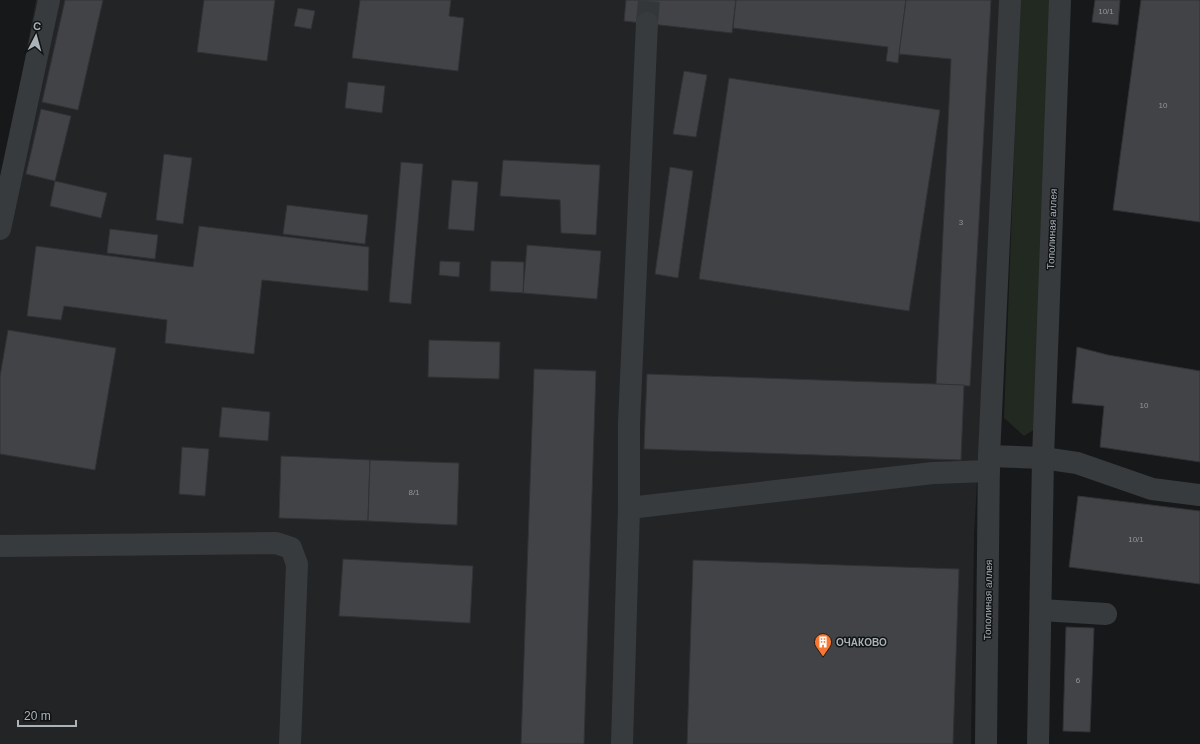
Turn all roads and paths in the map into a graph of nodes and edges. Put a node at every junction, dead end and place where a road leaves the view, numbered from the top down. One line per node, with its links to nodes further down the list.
1 (49, 0): 5 (street)
2 (1010, 0): 7 (street, Тополиная аллея)
3 (1060, 0): 6 (street, Тополиная аллея)
4 (647, 23): 9 (street)
5 (0, 228)
6 (1043, 458): 7 (street); 8 (street); 11 (street, Тополиная аллея)
7 (989, 463): 9 (street); 15 (street, Тополиная аллея)
8 (1200, 495)
9 (629, 508): 14 (street)
10 (0, 546): 13 (street)
11 (1041, 610): 12 (street); 16 (street, Тополиная аллея)
12 (1106, 614)
13 (290, 744)
14 (622, 744)
15 (986, 744)
16 (1038, 744)

